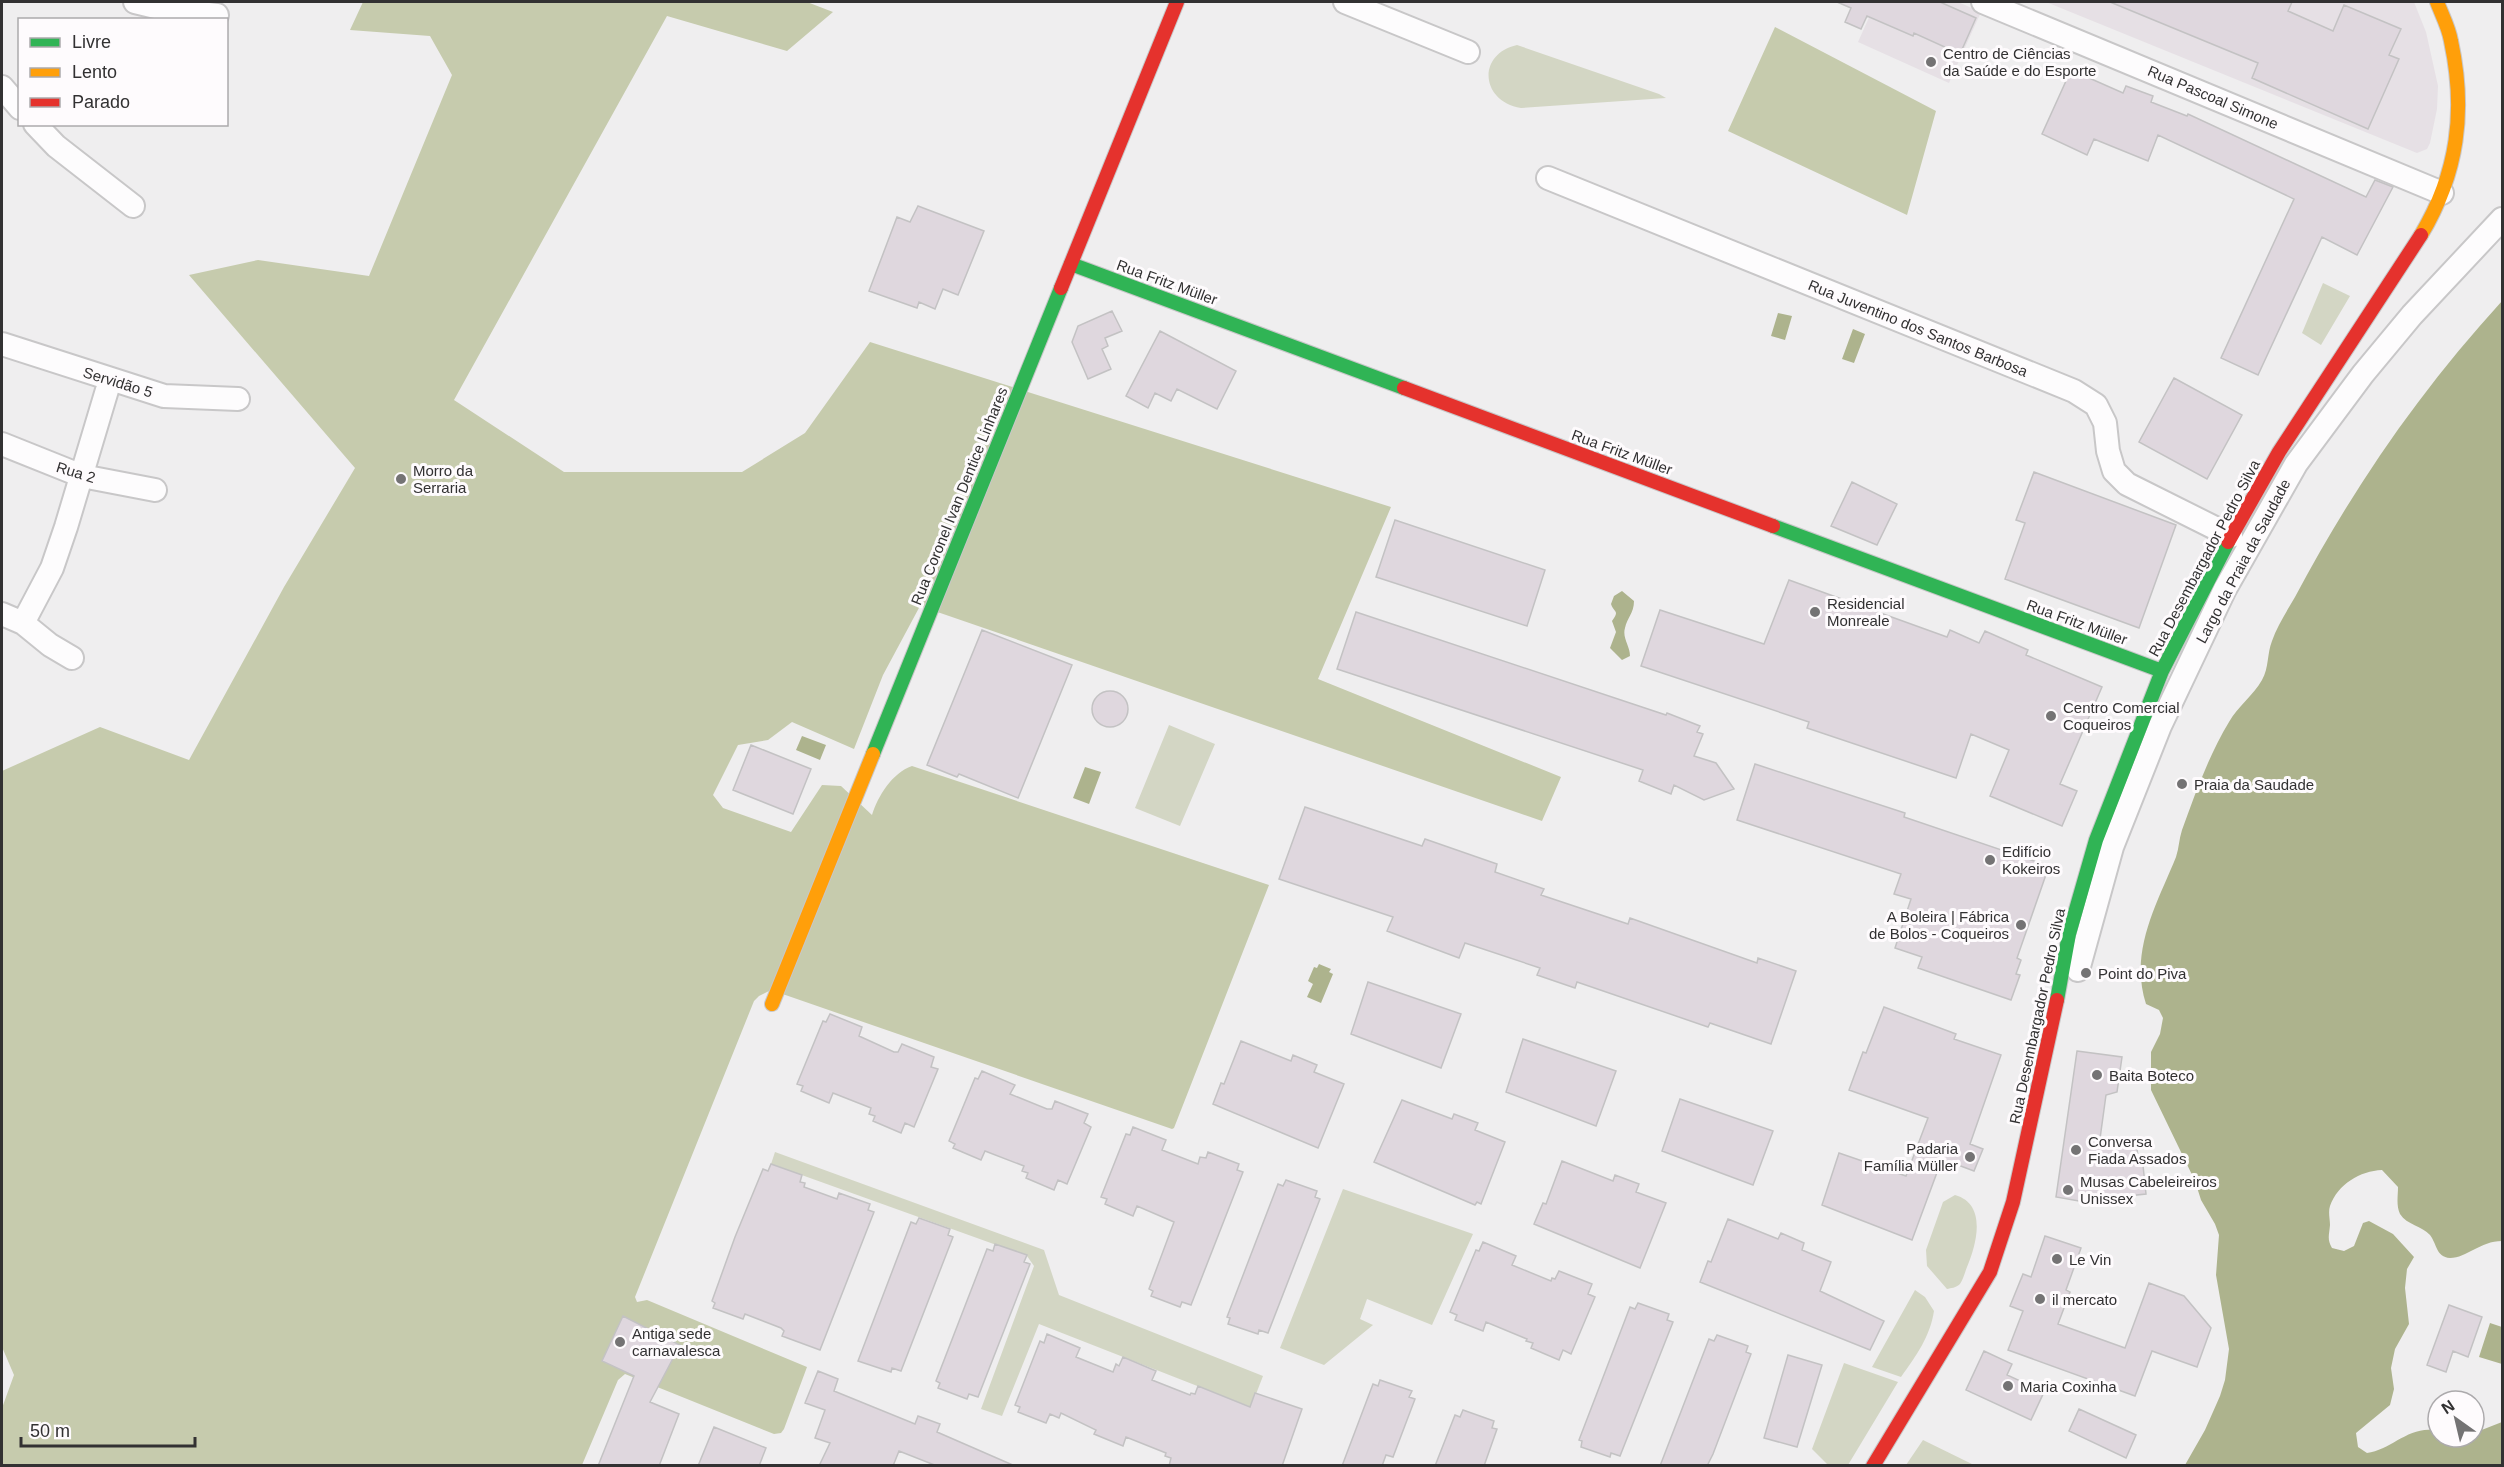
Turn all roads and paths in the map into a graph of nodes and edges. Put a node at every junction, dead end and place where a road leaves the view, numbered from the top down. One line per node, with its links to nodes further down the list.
1 (135, 2): 6 (street)
2 (1177, 2): 15 (street, Rua Coronel Ivan Dentice Linhares)
3 (1345, 2): 7 (street)
4 (1983, 2): 12 (street, Rua Pascoal Simone)
5 (2437, 2): 12 (street, Rua Desembargador Pedro Silva)
6 (217, 15)
7 (1468, 52)
8 (2, 87): 9 (street)
9 (18, 106)
10 (37, 126): 13 (street)
11 (1548, 178): 22 (street, Rua Juventino dos Santos Barbosa)
12 (2442, 193): 22 (street, Rua Desembargador Pedro Silva)
13 (133, 206)
14 (2502, 219): 28 (street, Largo da Praia da Saudade)
15 (1071, 264): 26 (street, Rua Fritz Müller); 27 (street, Rua Coronel Ivan Dentice Linhares)
16 (2, 344): 17 (street, Servidão 5)
17 (110, 380): 18 (street, Servidão 5); 20 (street)
18 (238, 399)
19 (2, 444): 20 (street, Rua 2)
20 (82, 476): 21 (street, Rua 2); 24 (street)
21 (154, 490)
22 (2231, 536): 26 (street, Rua Desembargador Pedro Silva)
23 (2, 614): 24 (street)
24 (23, 623): 25 (street)
25 (72, 658)
26 (2162, 671): 29 (street, Rua Desembargador Pedro Silva)
27 (771, 1004)
28 (2061, 1066)
29 (1873, 1466)

